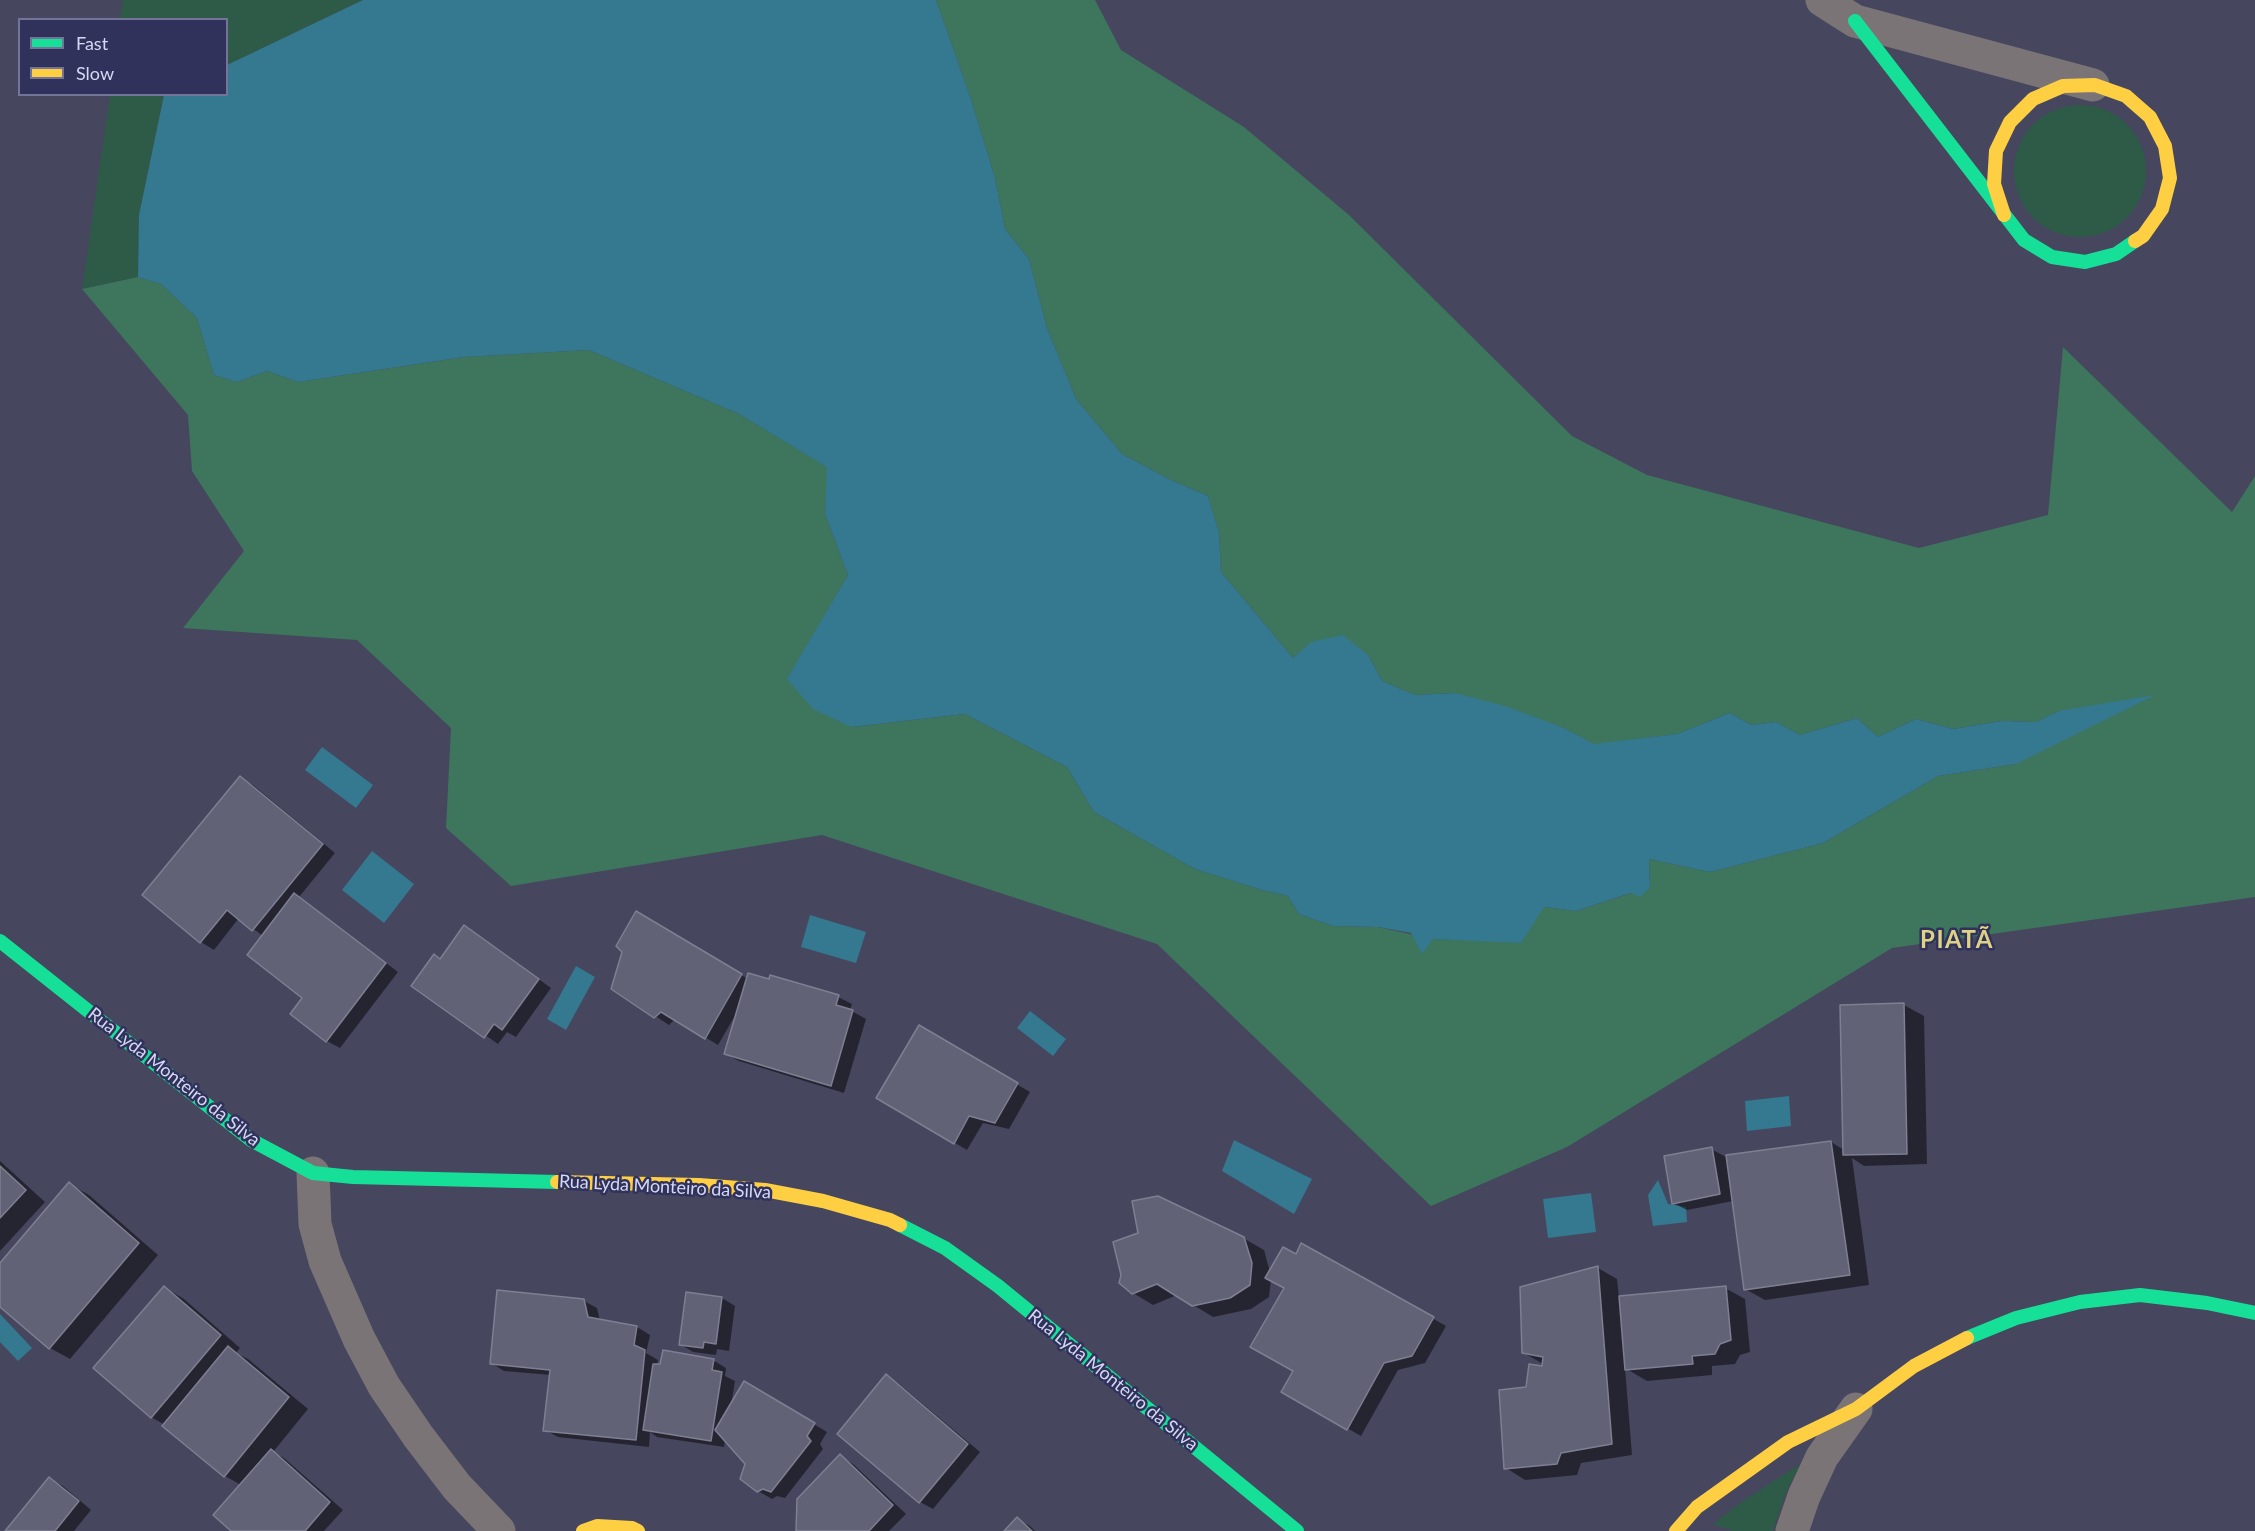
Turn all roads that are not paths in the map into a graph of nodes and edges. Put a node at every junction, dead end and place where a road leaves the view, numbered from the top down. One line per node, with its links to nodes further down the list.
1 (1822, 0): 2 (street)
2 (1856, 21): 3 (street); 4 (street)
3 (2095, 85): 4 (street); 4 (street)
4 (2004, 215)
5 (0, 941): 6 (street, Rua Lyda Monteiro da Silva)
6 (313, 1173): 9 (street); 12 (street, Rua Lyda Monteiro da Silva)
7 (2255, 1314): 8 (street)
8 (1856, 1409): 13 (street); 14 (street)
9 (499, 1531)
10 (583, 1531): 11 (street)
11 (638, 1531)
12 (1297, 1531)
13 (1676, 1531)
14 (1792, 1531)

